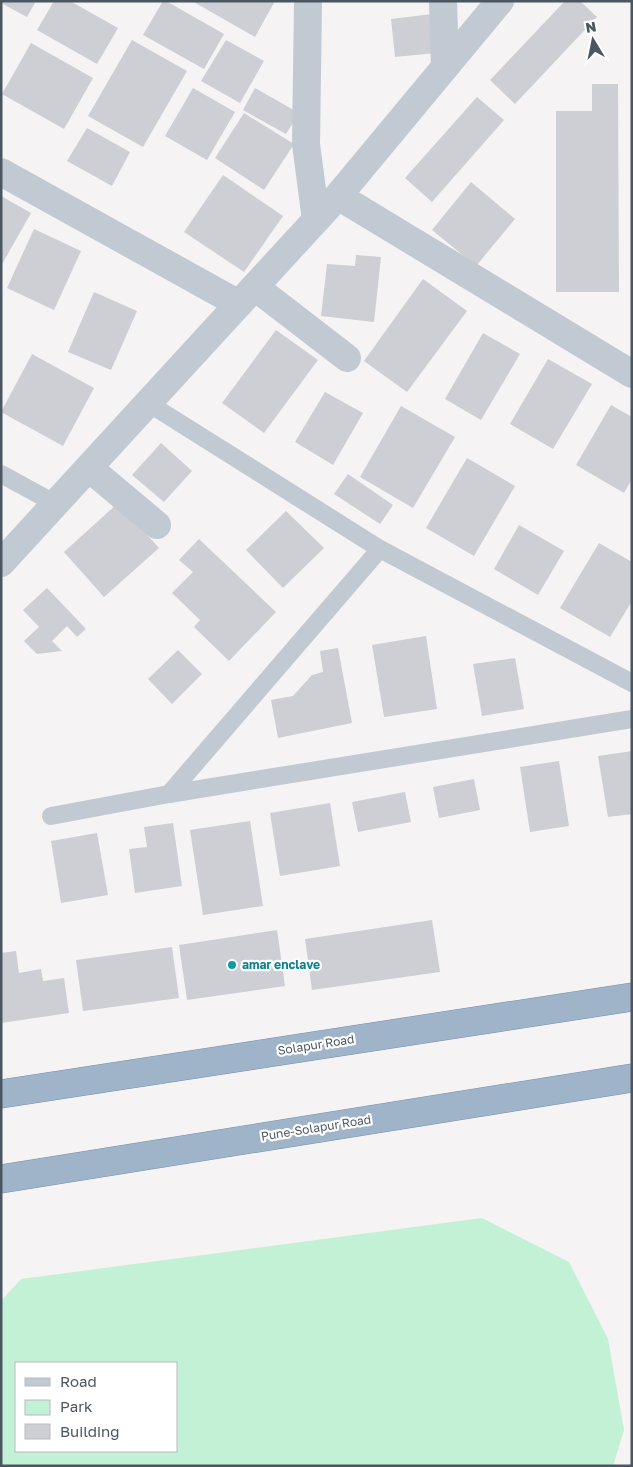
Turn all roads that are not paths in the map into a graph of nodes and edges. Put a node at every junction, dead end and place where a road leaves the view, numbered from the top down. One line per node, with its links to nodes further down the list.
1 (308, 1): 7 (street)
2 (443, 1): 4 (street)
3 (500, 1): 4 (street)
4 (445, 67): 6 (street)
5 (1, 172): 8 (street)
6 (338, 196): 7 (street); 10 (street)
7 (316, 220): 8 (street)
8 (247, 295): 9 (street); 11 (street)
9 (347, 358)
10 (632, 374)
11 (148, 403): 12 (street); 16 (lane)
12 (89, 468): 14 (street); 15 (street)
13 (1, 474): 14 (lane)
14 (56, 504): 17 (street)
15 (157, 525)
16 (380, 549): 18 (lane); 20 (lane)
17 (1, 563)
18 (632, 683)
19 (632, 719): 20 (lane)
20 (169, 794): 21 (lane)
21 (51, 816)
22 (632, 997): 24 (highway, Solapur Road)
23 (632, 1078): 25 (highway, Pune-Solapur Road)
24 (1, 1094)
25 (1, 1179)

